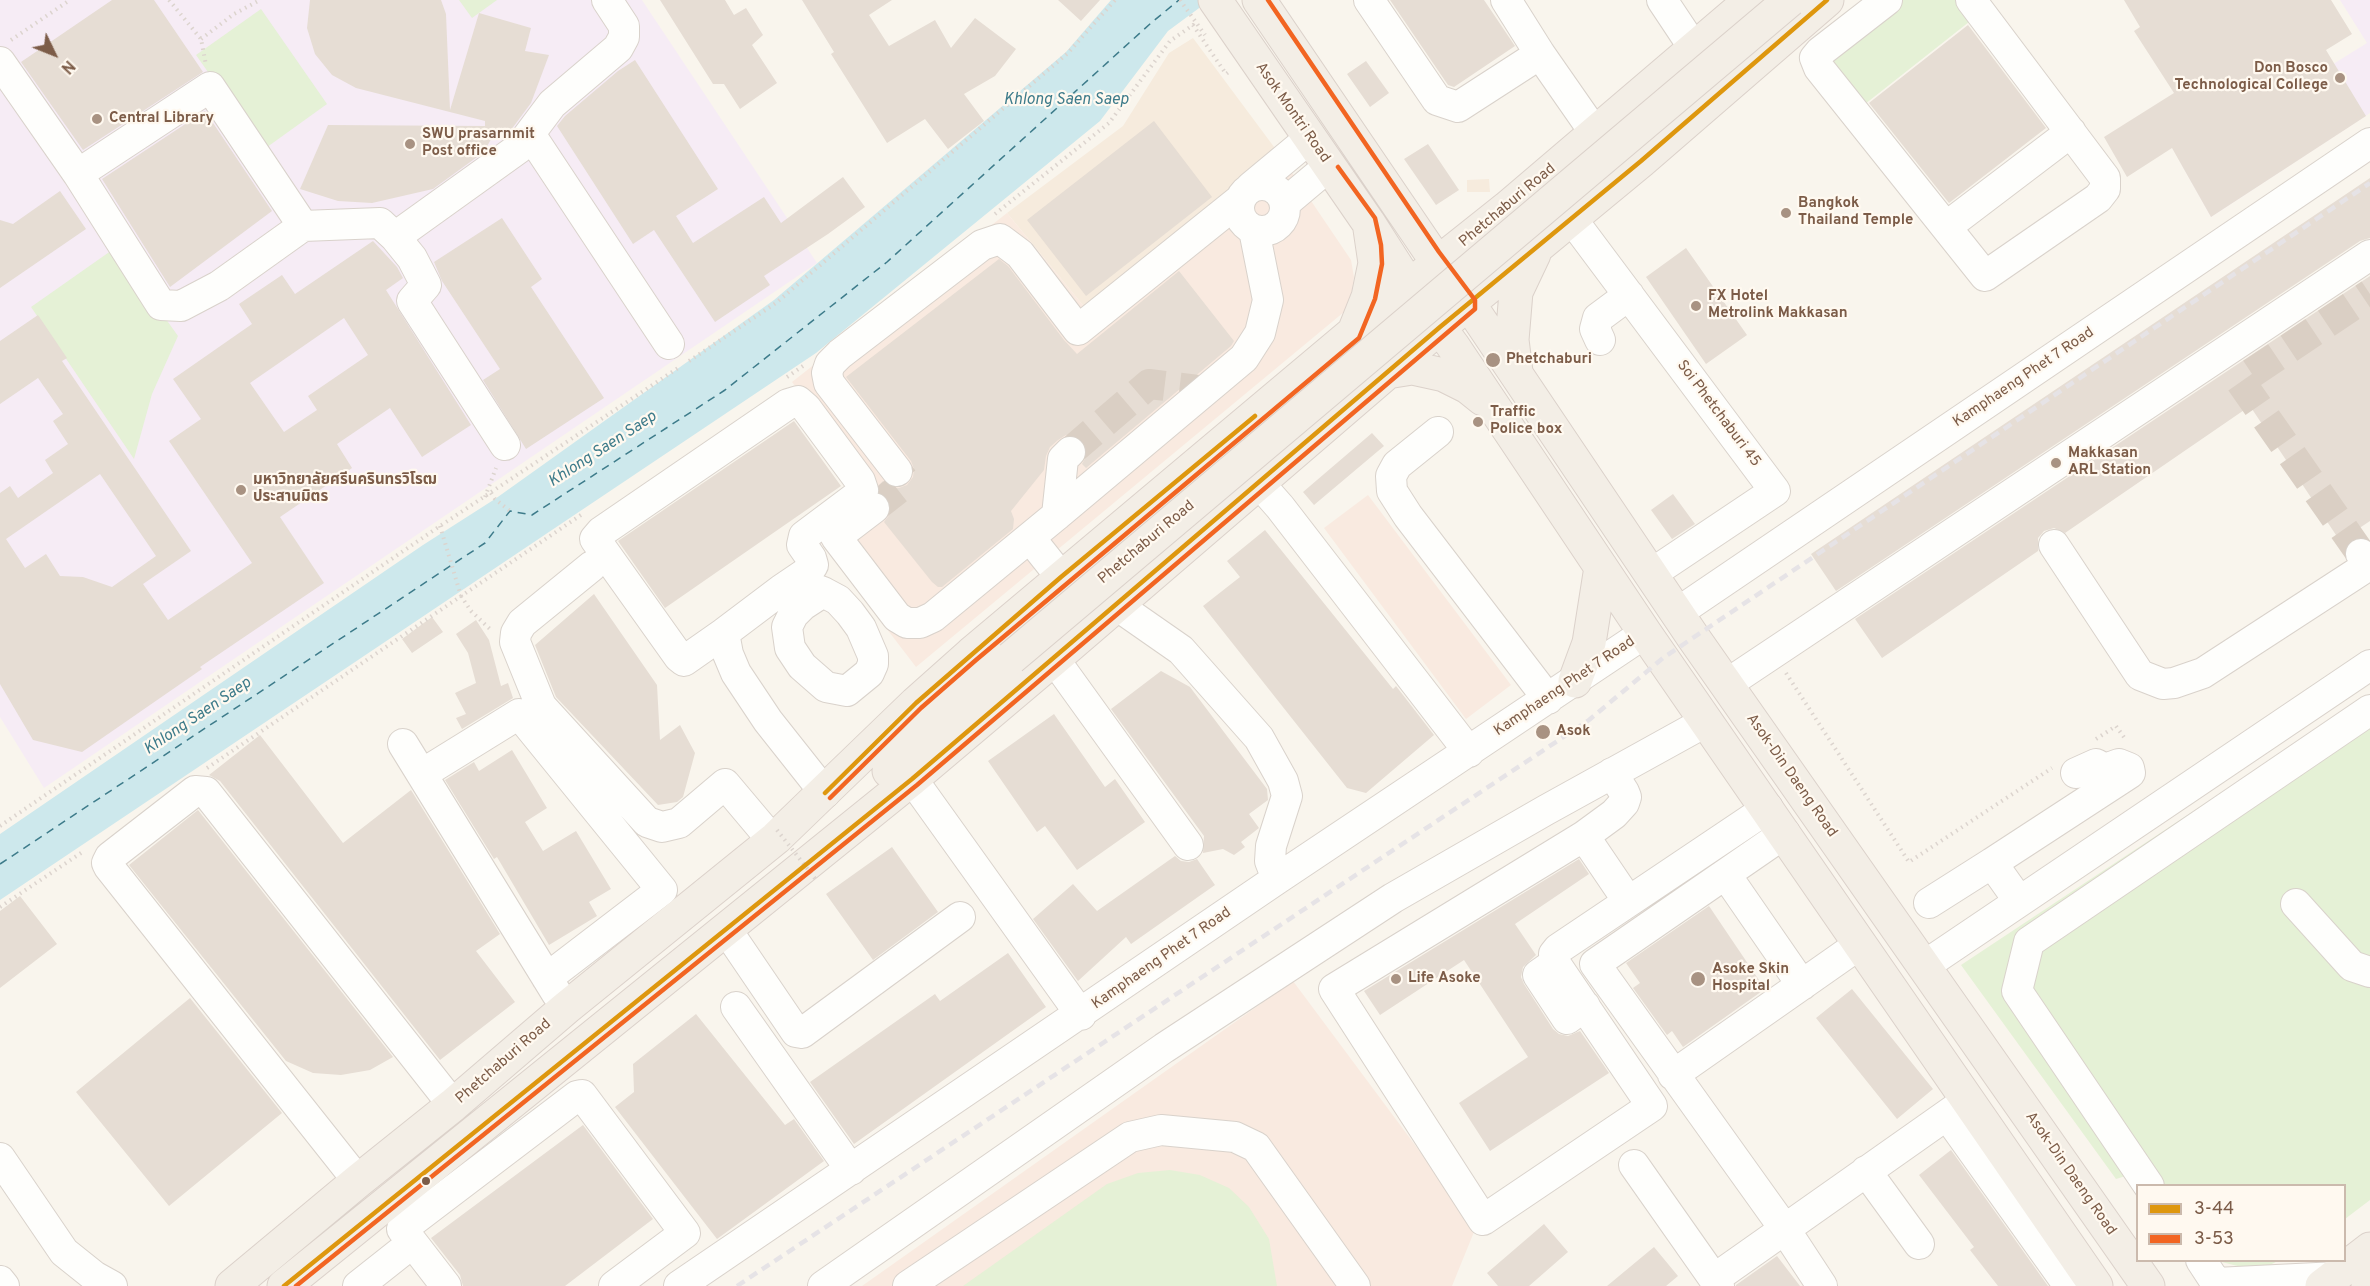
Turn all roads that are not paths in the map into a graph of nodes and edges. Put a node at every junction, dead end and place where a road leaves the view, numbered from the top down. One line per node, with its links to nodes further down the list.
1 (608, 0): 17 (street)
2 (1215, 0): 18 (main road, Asok Montri Road)
3 (1259, 0): 25 (main road)
4 (1369, 0): 14 (street)
5 (1506, 0): 14 (street)
6 (1662, 0): 12 (street)
7 (1751, 0): 12 (main road, Phetchaburi Road)
8 (1790, 0): 77 (main road, Phetchaburi Road, bridge)
9 (1827, 0): 20 (main road, Phetchaburi Road)
10 (1887, 0): 30 (street)
11 (1971, 0): 16 (street)
12 (1694, 48): 15 (main road, Phetchaburi Road)
13 (4, 52): 22 (street)
14 (1539, 54): 15 (street)
15 (1604, 126): 20 (main road); 26 (main road, Phetchaburi Road)
16 (2071, 132): 30 (street); 30 (street)
17 (530, 134): 32 (street); 42 (street)
18 (1310, 138): 21 (main road, Asok Montri Road); 23 (street)
19 (2370, 143): 64 (street, Kamphaeng Phet 7 Road)
20 (1641, 161): 27 (main road, Phetchaburi Road)
21 (1329, 166): 24 (street); 28 (main road, Asok Montri Road)
22 (78, 174): 29 (street); 29 (street)
23 (1246, 193): 24 (street); 31 (street); 50 (street)
24 (1285, 203): 31 (street)
25 (1401, 208): 26 (main road); 35 (main road)
26 (1508, 208): 35 (main road, Phetchaburi Road)
27 (1571, 218): 33 (main road, Phetchaburi Road); 37 (street, Soi Phetchaburi 45)
28 (1368, 222): 36 (main road, Asok Montri Road); 40 (main road)
29 (303, 226): 32 (street)
30 (1946, 226)
31 (1254, 230): 53 (street)
32 (395, 237): 48 (street)
33 (1537, 247): 38 (main road, Phetchaburi Road); 44 (main road)
34 (2370, 255): 70 (street)
35 (1439, 263): 36 (main road, Phetchaburi Road); 38 (main road, Asok-Din Daeng Road)
36 (1409, 286): 39 (main road); 40 (main road, Phetchaburi Road)
37 (1629, 295): 41 (street); 59 (street, Soi Phetchaburi 45)
38 (1469, 304): 39 (main road, Phetchaburi Road); 44 (main road, Asok-Din Daeng Road)
39 (1440, 327): 43 (main road, Phetchaburi Road); 45 (main road)
40 (1353, 333): 47 (main road, Phetchaburi Road)
41 (1600, 340)
42 (669, 344)
43 (1388, 372): 45 (main road); 51 (main road, Phetchaburi Road)
44 (1517, 376): 59 (main road, Asok-Din Daeng Road)
45 (1505, 423): 58 (main road)
46 (1438, 432): 71 (street)
47 (1231, 436): 51 (main road); 60 (main road, Phetchaburi Road)
48 (505, 445)
49 (1070, 452): 53 (street)
50 (897, 471)
51 (1262, 479): 63 (main road, Phetchaburi Road); 75 (street)
52 (874, 508): 54 (street)
53 (1057, 515): 54 (street)
54 (1030, 538): 60 (street)
55 (2054, 545): 56 (street)
56 (2368, 562)
57 (592, 566): 83 (street)
58 (1601, 567): 66 (main road); 69 (main road)
59 (1651, 574): 64 (main road, Asok-Din Daeng Road)
60 (1061, 577): 80 (main road, Phetchaburi Road)
61 (781, 590): 62 (street); 65 (street); 65 (street)
62 (823, 592)
63 (1116, 604): 67 (main road, Phetchaburi Road); 87 (street)
64 (1677, 613): 70 (main road, Asok-Din Daeng Road)
65 (724, 633): 80 (street)
66 (1645, 633): 69 (street, Kamphaeng Phet 7 Road); 73 (main road)
67 (1054, 660): 77 (main road, Phetchaburi Road); 84 (street)
68 (2370, 664): 89 (street)
69 (1575, 681): 71 (street, Kamphaeng Phet 7 Road)
70 (1727, 684): 95 (main road, Asok-Din Daeng Road)
71 (1548, 699): 75 (street, Kamphaeng Phet 7 Road)
72 (2370, 710): 112 (street)
73 (1707, 722): 78 (street); 81 (main road)
74 (403, 744): 79 (street)
75 (1469, 752): 87 (street, Kamphaeng Phet 7 Road)
76 (2073, 761): 85 (street)
77 (903, 772): 83 (main road, Phetchaburi Road); 93 (main road, Phetchaburi Road); 101 (street)
78 (1612, 773): 82 (street); 132 (street)
79 (422, 774): 97 (street); 97 (street)
80 (825, 793): 83 (main road, Phetchaburi Road)
81 (1777, 821): 86 (street); 88 (street); 94 (main road)
82 (1584, 836): 88 (street); 88 (street)
83 (775, 837): 100 (main road, Phetchaburi Road)
84 (1188, 845)
85 (1992, 863): 89 (street); 90 (street)
86 (1726, 875): 98 (street); 103 (street)
87 (1277, 879): 101 (street, Kamphaeng Phet 7 Road)
88 (1628, 901)
89 (2019, 902): 95 (street)
90 (1929, 903)
91 (2296, 904): 96 (street)
92 (960, 918): 93 (street)
93 (726, 930): 102 (main road, Phetchaburi Road)
94 (1860, 944): 98 (street); 106 (main road)
95 (1924, 966): 138 (main road, Asok-Din Daeng Road)
96 (2370, 972)
97 (547, 978): 100 (street)
98 (1802, 985): 103 (street)
99 (736, 1007): 109 (street)
100 (566, 1008): 105 (main road, Phetchaburi Road)
101 (1081, 1015): 109 (street, Kamphaeng Phet 7 Road)
102 (551, 1072): 104 (street); 113 (main road, Phetchaburi Road)
103 (1673, 1075): 114 (street)
104 (572, 1100): 113 (street); 115 (street)
105 (453, 1106): 111 (main road, Phetchaburi Road); 111 (street)
106 (1958, 1107): 110 (street); 136 (street); 137 (main road)
107 (0, 1158): 124 (street)
108 (1634, 1165): 122 (street)
109 (851, 1170): 119 (street, Kamphaeng Phet 7 Road)
110 (1866, 1171): 114 (street); 116 (street)
111 (358, 1180): 125 (main road, Phetchaburi Road)
112 (2148, 1184)
113 (391, 1225): 126 (main road, Phetchaburi Road); 127 (street); 128 (street); 129 (street)
114 (1784, 1228): 122 (street); 135 (street)
115 (685, 1233): 119 (street); 130 (street)
116 (1919, 1244)
117 (2370, 1249): 121 (main road)
118 (2201, 1262): 121 (street)
119 (709, 1266): 131 (street, Kamphaeng Phet 7 Road)
120 (0, 1281): 123 (street)
121 (2330, 1281)
122 (1717, 1282)
123 (4, 1286)
124 (112, 1286)
125 (232, 1286)
126 (284, 1286)
127 (358, 1286)
128 (428, 1286)
129 (446, 1286)
130 (614, 1286)
131 (679, 1286)
132 (823, 1286)
133 (908, 1286): 134 (street)
134 (1355, 1286)
135 (1822, 1286)
136 (2069, 1286)
137 (2096, 1286)
138 (2148, 1286)

